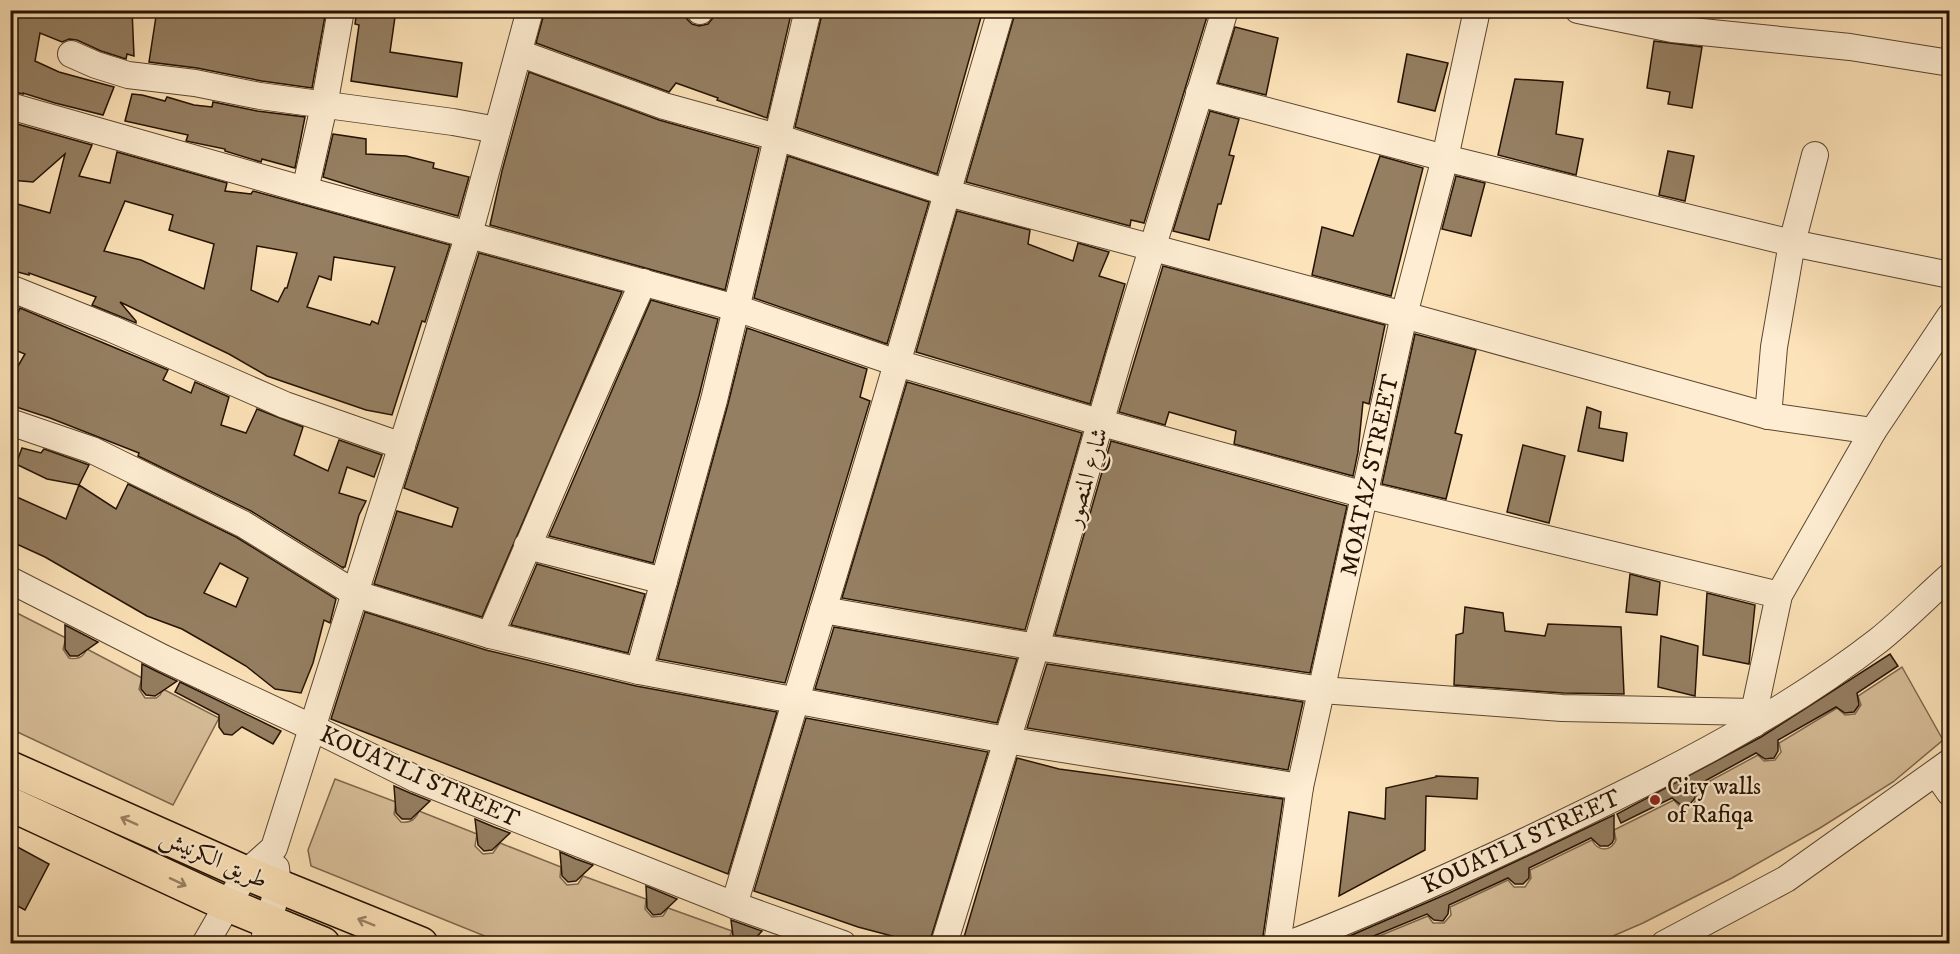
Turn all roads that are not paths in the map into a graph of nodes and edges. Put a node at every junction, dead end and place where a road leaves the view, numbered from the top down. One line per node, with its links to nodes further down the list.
1 (530, 10): 8 (street)
2 (808, 10): 15 (street)
3 (1001, 10): 19 (street)
4 (1225, 10): 11 (street, شارع المنصور)
5 (1477, 10): 17 (street, MOATAZ STREET)
6 (1578, 10): 10 (street)
7 (337, 11): 13 (street)
8 (519, 53): 14 (street); 15 (street)
9 (71, 54): 13 (street)
10 (1950, 63)
11 (1199, 93): 17 (street); 22 (street, شارع المنصور)
12 (10, 106): 18 (street)
13 (324, 106): 14 (street); 18 (street)
14 (497, 130): 20 (street)
15 (777, 137): 19 (street); 26 (street)
16 (1815, 155): 21 (street)
17 (1445, 158): 21 (street); 27 (street, MOATAZ STREET)
18 (305, 190): 20 (street)
19 (948, 193): 22 (street); 29 (street)
20 (468, 234): 24 (street); 34 (street)
21 (1792, 243): 23 (street); 30 (street)
22 (1154, 247): 27 (street); 32 (street, شارع المنصور)
23 (1950, 275)
24 (643, 282): 26 (street); 36 (street)
25 (10, 288): 34 (street)
26 (736, 308): 29 (street); 39 (street)
27 (1404, 315): 30 (street); 35 (street, MOATAZ STREET)
28 (1950, 316): 33 (street)
29 (897, 363): 32 (street); 42 (street)
30 (1768, 416): 33 (street)
31 (10, 422): 40 (street)
32 (1102, 423): 35 (street); 44 (street, شارع المنصور)
33 (1873, 431): 41 (street)
34 (402, 446): 40 (street)
35 (1365, 495): 41 (street); 46 (street, MOATAZ STREET)
36 (527, 546): 39 (street); 43 (street)
37 (1950, 576): 48 (street, KOUATLI STREET)
38 (10, 580): 49 (street, KOUATLI STREET)
39 (664, 581): 45 (street)
40 (356, 594): 43 (street); 49 (street)
41 (1779, 595): 48 (street)
42 (823, 610): 44 (street); 47 (street)
43 (490, 635): 45 (street)
44 (1036, 647): 46 (street); 50 (street, شارع المنصور)
45 (639, 671): 47 (street)
46 (1322, 690): 48 (street); 53 (street, MOATAZ STREET)
47 (795, 700): 50 (street); 59 (street)
48 (1754, 718): 67 (street, KOUATLI STREET)
49 (311, 727): 55 (street); 59 (street, KOUATLI STREET)
50 (1006, 740): 53 (street); 65 (street, شارع المنصور)
51 (10, 768): 56 (main road, طريق الكرنيش, one-way to 51)
52 (1945, 776): 68 (street)
53 (1300, 787): 66 (street, MOATAZ STREET)
54 (10, 804): 58 (main road, طريق الكرنيش, one-way to 58)
55 (274, 848): 56 (street); 57 (street)
56 (246, 873): 57 (main road, طريق الكرنيش); 58 (street)
57 (278, 886): 60 (street); 63 (main road, طريق الكرنيش, one-way to 57)
58 (226, 904): 60 (main road, طريق الكرنيش); 61 (street)
59 (734, 905): 64 (street, KOUATLI STREET)
60 (266, 933): 62 (main road, طريق الكرنيش)
61 (205, 944)
62 (323, 944)
63 (421, 944)
64 (843, 944)
65 (944, 944)
66 (1277, 944)
67 (1289, 944)
68 (1664, 944)

